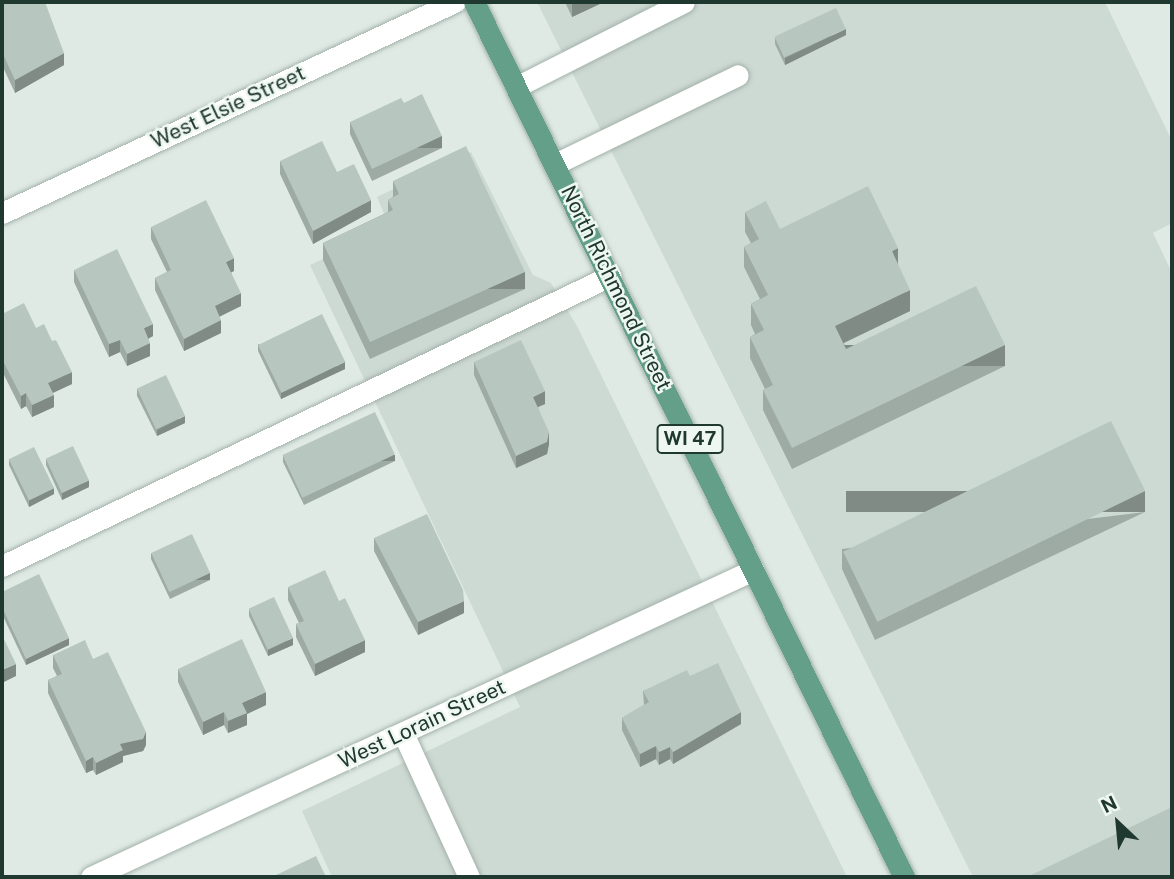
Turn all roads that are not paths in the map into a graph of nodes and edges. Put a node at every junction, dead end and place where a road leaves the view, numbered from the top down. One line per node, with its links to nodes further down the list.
1 (455, 2): 7 (street, West Elsie Street)
2 (474, 2): 5 (main road, North Richmond Street / WI 47)
3 (684, 2): 5 (street)
4 (738, 75): 6 (street)
5 (516, 87): 6 (main road, North Richmond Street / WI 47)
6 (555, 164): 8 (main road, North Richmond Street / WI 47)
7 (2, 213)
8 (610, 276): 9 (street); 10 (main road, North Richmond Street / WI 47)
9 (2, 566)
10 (753, 570): 11 (street, West Lorain Street); 14 (main road, North Richmond Street / WI 47)
11 (403, 733): 12 (street, West Lorain Street); 13 (street)
12 (91, 877)
13 (469, 877)
14 (904, 877)

